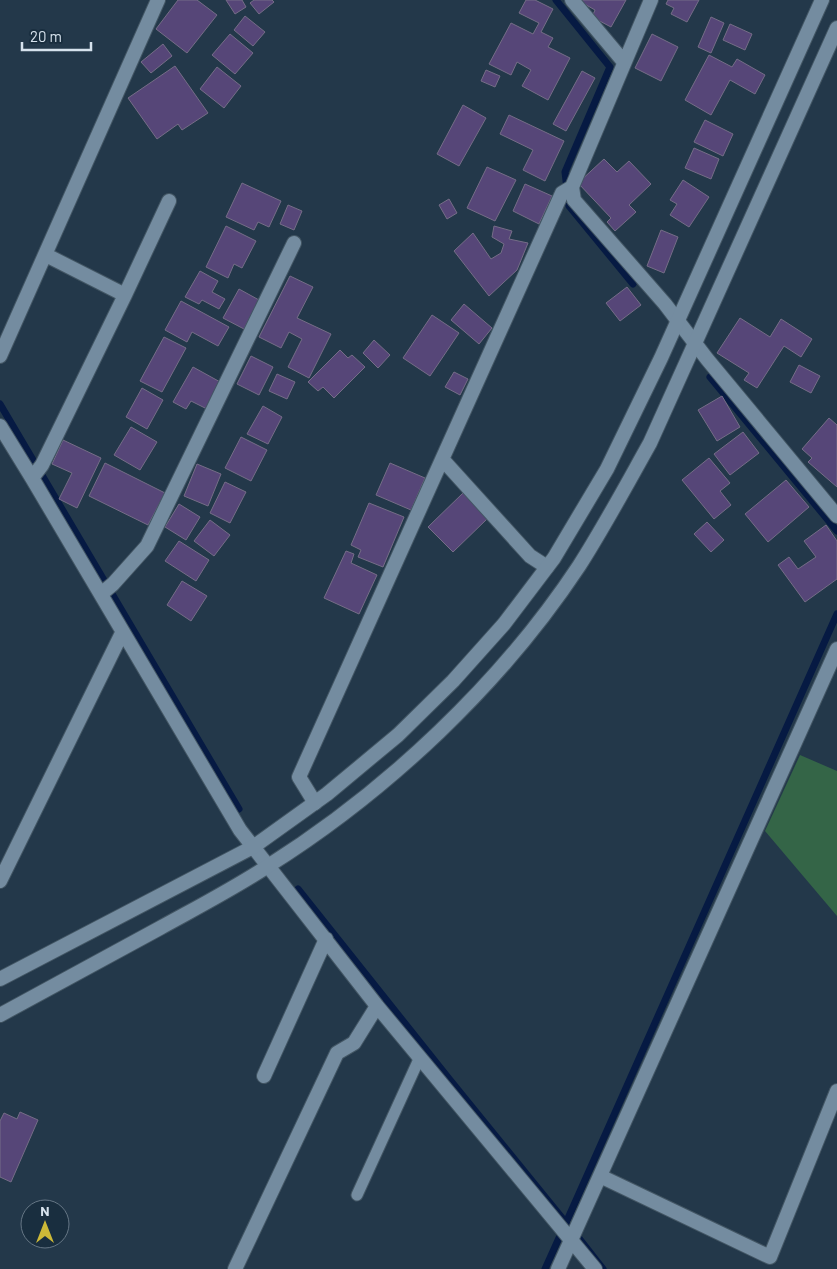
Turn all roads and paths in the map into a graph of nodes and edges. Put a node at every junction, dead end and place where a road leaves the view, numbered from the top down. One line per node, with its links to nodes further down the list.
1 (158, 0): 10 (street)
2 (572, 0): 6 (street)
3 (651, 0): 6 (street)
4 (822, 0): 12 (street)
5 (837, 28): 13 (street)
6 (624, 62): 7 (street)
7 (568, 190): 12 (street); 16 (street)
8 (169, 201): 11 (street)
9 (294, 243): 20 (street)
10 (46, 255): 11 (street); 14 (street)
11 (125, 295): 17 (street)
12 (678, 321): 13 (street); 19 (street)
13 (696, 344): 18 (street); 25 (street)
14 (0, 356)
15 (0, 426): 17 (street)
16 (443, 460): 19 (street); 23 (street)
17 (37, 472): 20 (street)
18 (837, 516)
19 (547, 567): 23 (street)
20 (106, 589): 21 (street)
21 (122, 633): 24 (street); 26 (street)
22 (837, 649): 34 (street)
23 (315, 802): 24 (street)
24 (253, 847): 25 (street); 28 (street)
25 (268, 866): 27 (street); 30 (street)
26 (0, 881)
27 (326, 939): 29 (street); 32 (street)
28 (0, 979)
29 (377, 1006): 31 (street); 37 (street)
30 (0, 1015)
31 (420, 1057): 35 (lane); 36 (street)
32 (264, 1076)
33 (837, 1092): 34 (street)
34 (600, 1176): 36 (street)
35 (356, 1195)
36 (574, 1234): 38 (street); 39 (street)
37 (235, 1269)
38 (558, 1269)
39 (595, 1269)

